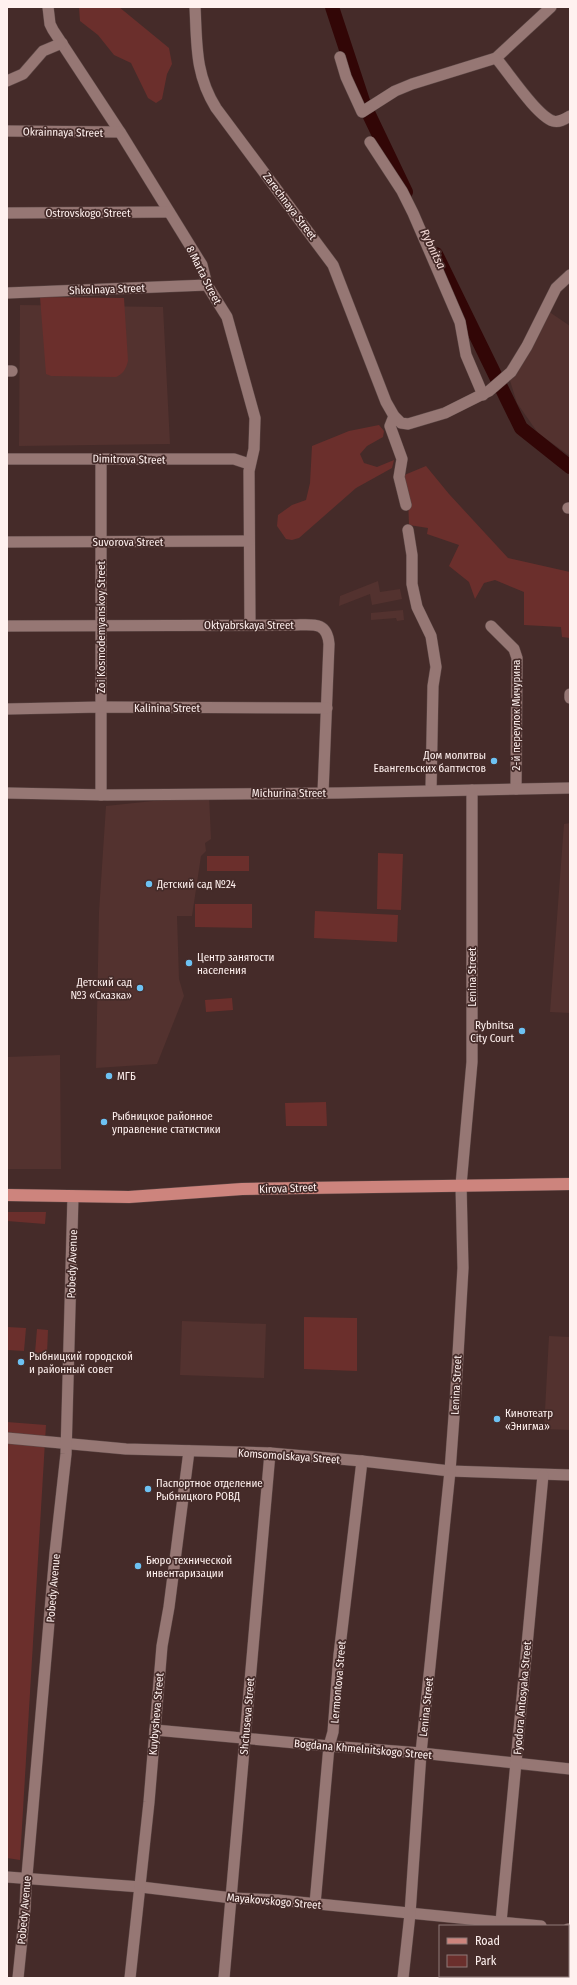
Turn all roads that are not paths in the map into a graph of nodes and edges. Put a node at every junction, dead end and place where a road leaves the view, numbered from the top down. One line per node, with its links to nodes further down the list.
1 (48, 7): 4 (street, 8 Marta Street)
2 (195, 7): 18 (street, Zarechnaya Street)
3 (551, 7): 6 (street)
4 (62, 43): 7 (street); 10 (street, 8 Marta Street)
5 (340, 57): 6 (street)
6 (496, 58): 8 (street)
7 (7, 81)
8 (570, 116)
9 (7, 131): 10 (street, Okrainnaya Street)
10 (120, 132): 12 (street, 8 Marta Street)
11 (370, 142): 17 (street)
12 (169, 212): 13 (street, Ostrovskogo Street); 15 (street, 8 Marta Street)
13 (7, 214)
14 (570, 275): 17 (street)
15 (207, 285): 16 (street, Shkolnaya Street); 21 (street, 8 Marta Street)
16 (7, 293)
17 (486, 393): 18 (street)
18 (391, 413): 22 (street)
19 (7, 459): 20 (street, Dimitrova Street)
20 (101, 459): 21 (street, Dimitrova Street); 26 (street, Zoi Kosmodemyanskoy Street)
21 (250, 464): 24 (street, 8 Marta Street)
22 (406, 505)
23 (408, 530): 38 (street)
24 (248, 541): 26 (street, Suvorova Street); 28 (street, 8 Marta Street)
25 (7, 542): 26 (street, Suvorova Street)
26 (100, 542): 27 (street, Zoi Kosmodemyanskoy Street)
27 (101, 625): 28 (street, Oktyabrskaya Street); 29 (street, Oktyabrskaya Street); 33 (street, Zoi Kosmodemyanskoy Street)
28 (250, 625): 34 (street, Oktyabrskaya Street)
29 (7, 626)
30 (491, 626): 37 (street, 2-й переулок Мичурина)
31 (570, 694): 32 (street)
32 (570, 698)
33 (101, 707): 34 (street, Kalinina Street); 35 (street, Kalinina Street); 42 (street, Zoi Kosmodemyanskoy Street)
34 (327, 708): 40 (street, Oktyabrskaya Street)
35 (7, 709)
36 (570, 788): 37 (street, Michurina Street)
37 (516, 789): 39 (street, Michurina Street)
38 (431, 790): 39 (street, Michurina Street); 40 (street, Michurina Street)
39 (472, 790): 44 (street, Lenina Street)
40 (323, 792): 42 (street, Michurina Street)
41 (7, 793): 42 (street, Michurina Street)
42 (101, 795)
43 (570, 1184): 44 (main road, Kirova Street)
44 (461, 1185): 46 (main road, Kirova Street); 52 (street, Lenina Street)
45 (7, 1195): 46 (main road, Kirova Street)
46 (73, 1196): 48 (street, Pobedy Avenue)
47 (7, 1438): 48 (street, Komsomolskaya Street)
48 (67, 1445): 49 (street, Komsomolskaya Street); 62 (street, Pobedy Avenue)
49 (189, 1451): 50 (street, Komsomolskaya Street); 55 (street, Kuybysheva Street)
50 (270, 1453): 51 (street, Komsomolskaya Street); 56 (street, Shchuseva Street)
51 (362, 1461): 52 (street, Komsomolskaya Street); 57 (street, Lermontova Street)
52 (450, 1471): 53 (street, Komsomolskaya Street); 58 (street, Lenina Street)
53 (543, 1475): 54 (street, Komsomolskaya Street); 59 (street, Fyodora Antosyaka Street)
54 (570, 1475)
55 (155, 1730): 56 (street, Bogdana Khmelnitskogo Street); 63 (street, Kuybysheva Street)
56 (245, 1738): 57 (street, Bogdana Khmelnitskogo Street); 64 (street, Shchuseva Street)
57 (330, 1746): 58 (street, Bogdana Khmelnitskogo Street); 65 (street, Lermontova Street)
58 (421, 1753): 59 (street, Bogdana Khmelnitskogo Street); 66 (street, Lenina Street)
59 (516, 1764): 60 (street, Bogdana Khmelnitskogo Street); 67 (street, Fyodora Antosyaka Street)
60 (570, 1769)
61 (7, 1876): 62 (street, Mayakovskogo Street)
62 (27, 1878): 63 (street, Mayakovskogo Street); 69 (street, Pobedy Avenue)
63 (141, 1887): 64 (street, Mayakovskogo Street); 70 (street, Kuybysheva Street)
64 (232, 1898): 65 (street, Mayakovskogo Street); 71 (street, Shchuseva Street)
65 (315, 1904): 66 (street, Mayakovskogo Street)
66 (410, 1914): 67 (street, Mayakovskogo Street); 72 (street, Lenina Street)
67 (501, 1922): 68 (street, Mayakovskogo Street)
68 (531, 1925)
69 (18, 1978)
70 (130, 1978)
71 (224, 1978)
72 (403, 1978)

